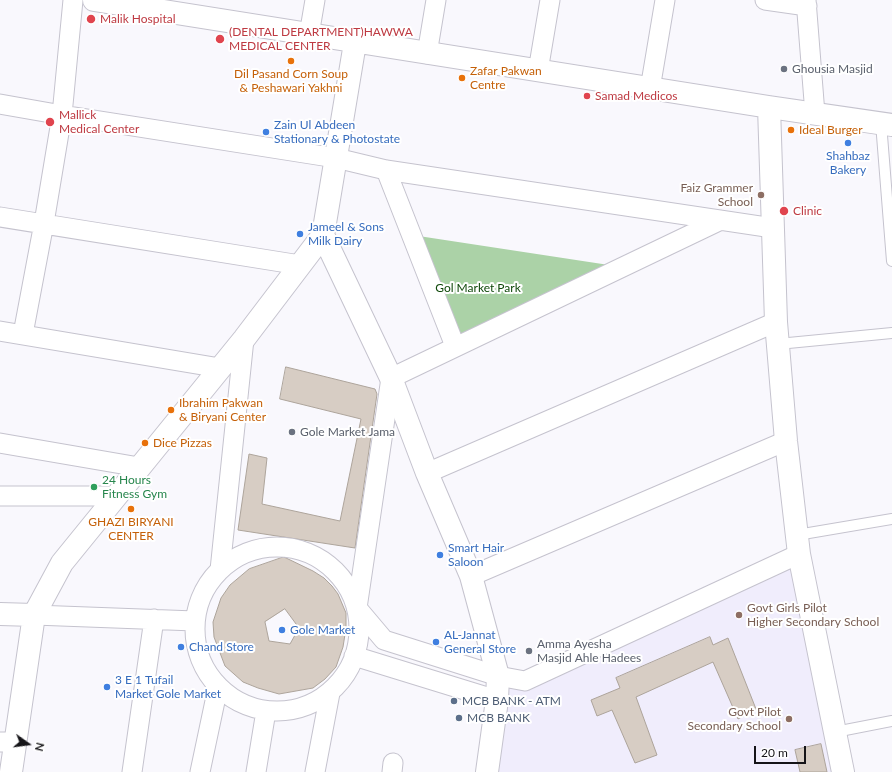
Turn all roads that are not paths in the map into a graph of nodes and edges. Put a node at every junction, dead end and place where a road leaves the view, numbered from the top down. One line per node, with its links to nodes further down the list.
1 (73, 0): 18 (street)
2 (94, 0): 9 (street)
3 (315, 0): 10 (street)
4 (436, 0): 12 (street)
5 (550, 0): 13 (street)
6 (665, 0): 14 (street)
7 (764, 0): 8 (street)
8 (806, 3): 17 (street)
9 (174, 6): 10 (street)
10 (309, 35): 11 (street)
11 (355, 42): 12 (street); 20 (street)
12 (427, 54): 13 (street)
13 (538, 71): 14 (street)
14 (650, 89): 16 (street)
15 (0, 104): 18 (street)
16 (769, 107): 17 (street); 25 (street)
17 (815, 114): 19 (street)
18 (62, 115): 20 (street); 24 (street)
19 (886, 124): 27 (lane)
20 (336, 158): 21 (street); 26 (street)
21 (386, 170): 23 (street); 35 (street)
22 (0, 217): 24 (street)
23 (721, 220): 25 (street); 35 (street)
24 (44, 223): 28 (street); 32 (street)
25 (773, 228): 29 (street)
26 (323, 235): 28 (street); 37 (street)
27 (892, 261)
28 (300, 265): 33 (street)
29 (776, 322): 34 (street); 41 (street)
30 (0, 331): 32 (street)
31 (892, 333): 34 (lane)
32 (23, 334): 36 (street)
33 (244, 339): 36 (street); 46 (street)
34 (778, 344): 38 (street)
35 (455, 346): 37 (street)
36 (220, 368): 40 (street)
37 (391, 378): 41 (street); 48 (street)
38 (786, 441): 45 (street); 47 (street)
39 (0, 443): 40 (street)
40 (139, 467): 43 (street)
41 (427, 473): 47 (street)
42 (0, 496): 43 (street)
43 (116, 496): 50 (street)
44 (892, 519): 45 (lane)
45 (798, 544): 54 (street); 60 (street)
46 (220, 570): 48 (street); 52 (street)
47 (471, 576): 54 (street)
48 (357, 608): 53 (street); 54 (street)
49 (0, 614): 50 (street)
50 (34, 615): 51 (street); 61 (street)
51 (154, 619): 52 (street); 63 (street)
52 (195, 621): 55 (street)
53 (354, 656): 56 (street); 57 (street)
54 (498, 676): 57 (street)
55 (218, 687): 58 (street); 64 (street)
56 (330, 693): 58 (street); 66 (street)
57 (497, 700): 67 (street)
58 (266, 712): 65 (street)
59 (892, 721): 60 (lane)
60 (835, 732): 68 (street)
61 (8, 742): 62 (street)
62 (11, 772)
63 (132, 772)
64 (200, 772)
65 (256, 772)
66 (315, 772)
67 (487, 772)
68 (843, 772)

